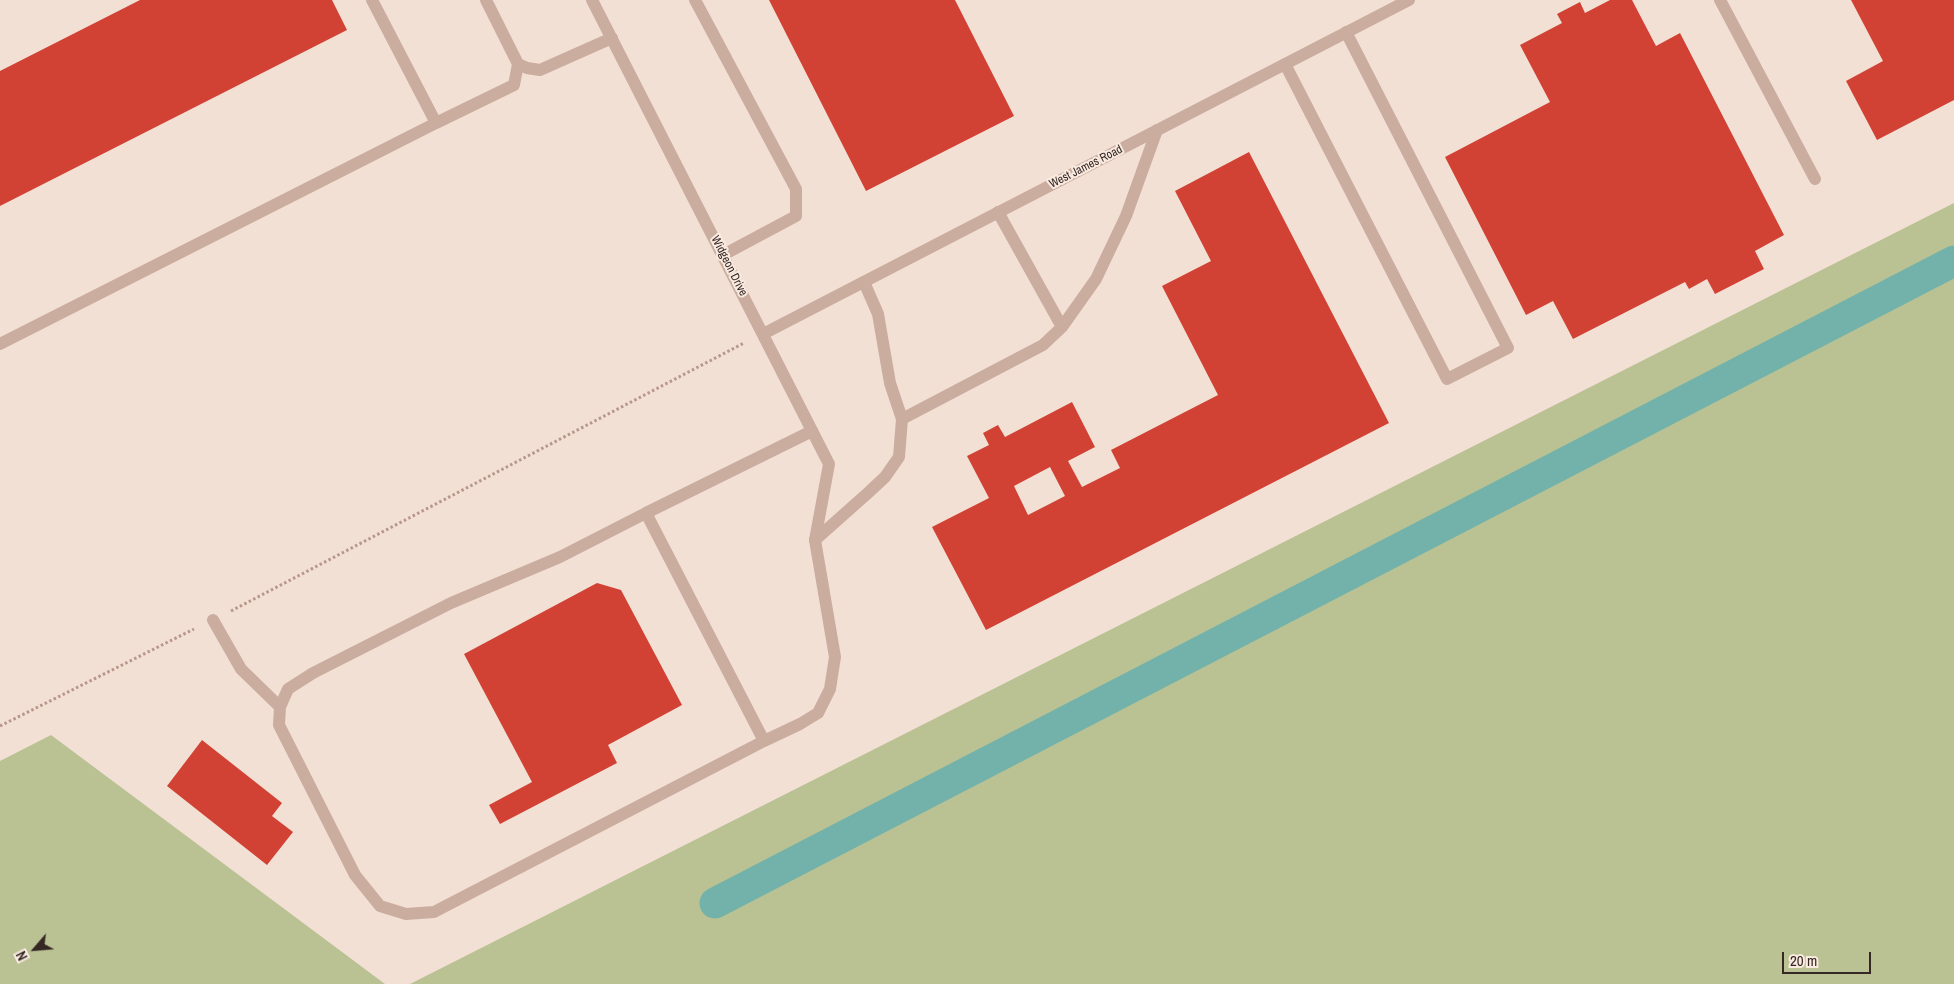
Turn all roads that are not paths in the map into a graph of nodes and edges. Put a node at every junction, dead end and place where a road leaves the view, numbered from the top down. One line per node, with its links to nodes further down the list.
1 (372, 0): 11 (street)
2 (486, 0): 9 (street)
3 (592, 0): 8 (street, Widgeon Drive)
4 (695, 0): 15 (street)
5 (1409, 0): 7 (street, West James Road)
6 (1720, 0): 13 (street)
7 (1346, 32): 10 (street, West James Road); 10 (street)
8 (612, 38): 9 (street); 15 (street, Widgeon Drive)
9 (518, 64): 11 (street)
10 (1285, 64): 12 (street, West James Road)
11 (436, 124): 19 (street)
12 (1157, 130): 14 (street, West James Road); 17 (street)
13 (1815, 179)
14 (998, 212): 16 (street, West James Road); 17 (street)
15 (723, 255): 18 (street, Widgeon Drive)
16 (864, 282): 18 (street, West James Road); 20 (street)
17 (1062, 327): 20 (street)
18 (763, 334): 21 (street, Widgeon Drive)
19 (0, 344)
20 (902, 419): 23 (street)
21 (812, 431): 22 (street); 23 (street, Widgeon Drive)
22 (646, 513): 25 (street); 26 (street)
23 (815, 540): 26 (street)
24 (213, 620): 25 (street)
25 (280, 707): 26 (street)
26 (764, 741)

